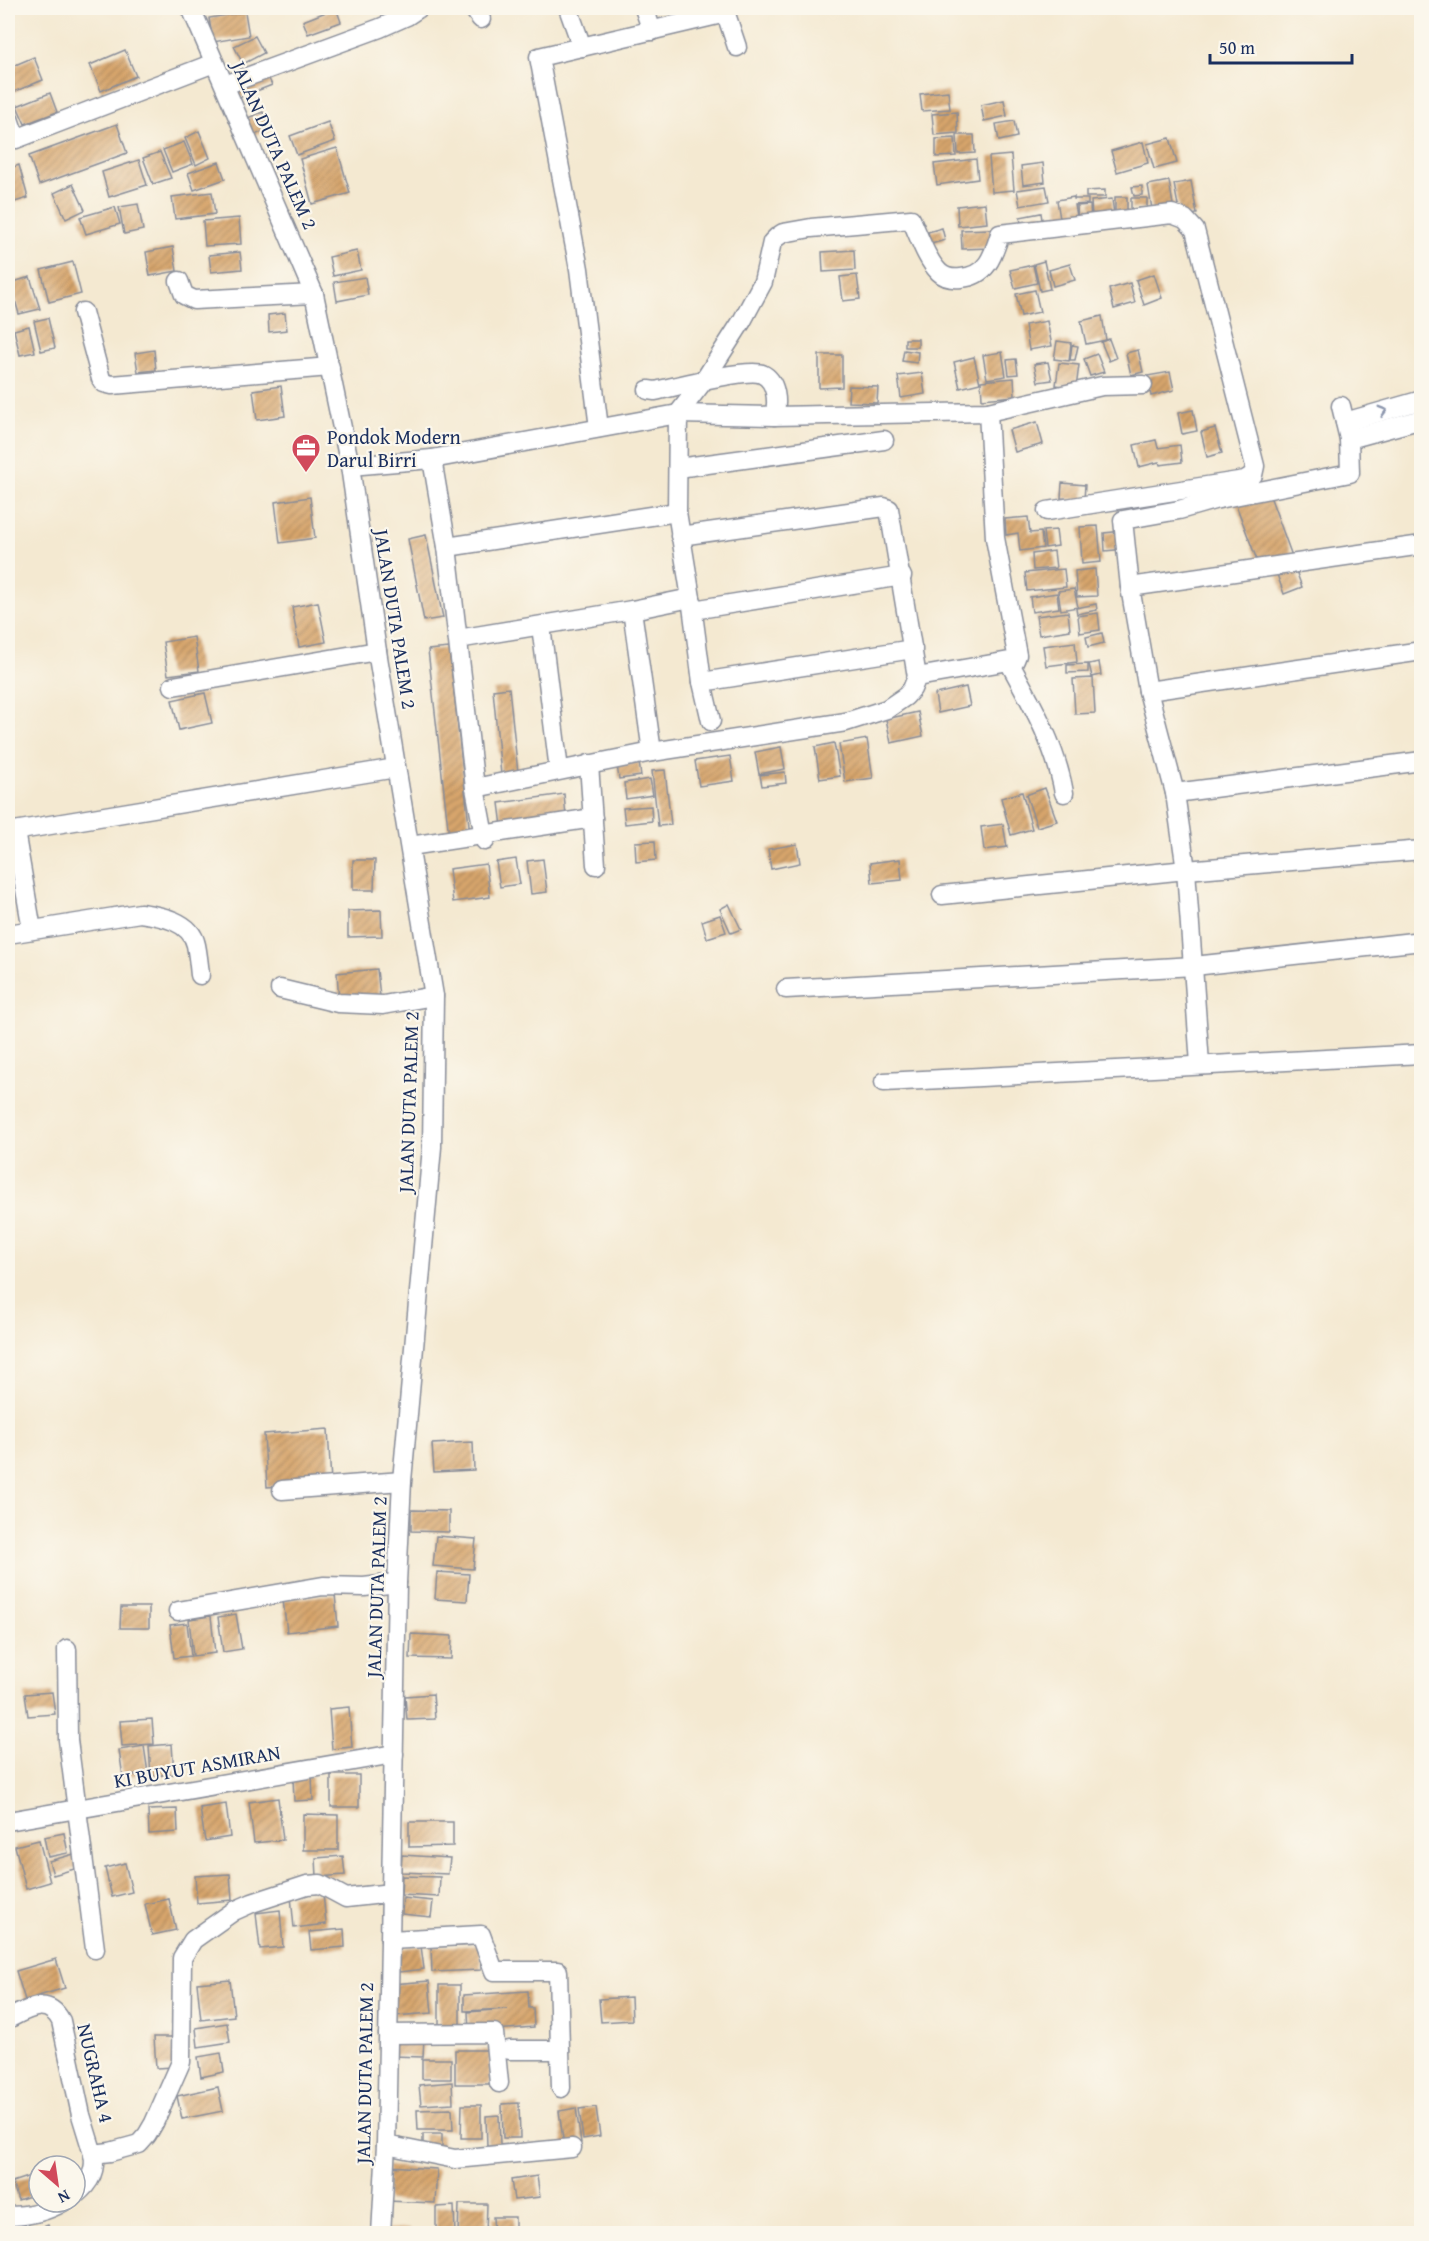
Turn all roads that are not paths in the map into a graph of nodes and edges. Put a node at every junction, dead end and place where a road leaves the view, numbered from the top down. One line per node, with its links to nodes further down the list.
1 (191, 8): 9 (street, JALAN DUTA PALEM 2)
2 (419, 8): 10 (street)
3 (568, 8): 7 (street)
4 (644, 8): 6 (street)
5 (725, 10): 6 (street); 8 (street)
6 (652, 31): 7 (street)
7 (582, 47): 25 (street)
8 (737, 47)
9 (214, 63): 10 (street, JALAN DUTA PALEM 2); 11 (street)
10 (225, 85): 13 (street, JALAN DUTA PALEM 2)
11 (8, 116)
12 (179, 281): 13 (street)
13 (314, 294): 15 (street, JALAN DUTA PALEM 2)
14 (83, 312): 15 (street)
15 (330, 367): 28 (street, JALAN DUTA PALEM 2)
16 (705, 379): 18 (street); 21 (street); 22 (street); 30 (street)
17 (1143, 385): 20 (street)
18 (648, 390)
19 (1422, 400): 24 (street, one-way to 19)
20 (988, 412): 22 (street); 44 (street)
21 (678, 414): 22 (street); 25 (street); 29 (street)
22 (774, 416)
23 (1422, 419): 24 (street)
24 (1345, 422): 36 (street)
25 (599, 428): 27 (street)
26 (884, 441): 29 (street)
27 (432, 459): 28 (street); 34 (street)
28 (350, 466): 42 (street, JALAN DUTA PALEM 2)
29 (678, 468): 31 (street)
30 (1047, 511)
31 (676, 512): 32 (street); 34 (street)
32 (680, 536): 35 (street); 37 (street)
33 (1422, 545): 36 (street)
34 (447, 547): 40 (street)
35 (902, 576): 37 (street); 41 (street)
36 (1131, 587): 48 (street)
37 (692, 604): 38 (street); 46 (street)
38 (632, 610): 39 (street); 50 (street)
39 (541, 626): 40 (street); 54 (street)
40 (458, 639): 55 (street)
41 (913, 649): 45 (street); 46 (street)
42 (377, 651): 47 (street); 53 (street, JALAN DUTA PALEM 2)
43 (1422, 651): 48 (street)
44 (1008, 662): 45 (street); 57 (street)
45 (917, 677): 50 (street)
46 (702, 682): 49 (street)
47 (173, 686)
48 (1148, 691): 56 (street)
49 (711, 721)
50 (652, 752): 52 (street)
51 (1422, 762): 56 (street)
52 (589, 764): 54 (street); 58 (street)
53 (396, 768): 59 (street); 61 (street, JALAN DUTA PALEM 2)
54 (559, 770): 55 (street)
55 (474, 788): 60 (street)
56 (1175, 793): 64 (street)
57 (1064, 794)
58 (593, 818): 60 (street); 63 (street)
59 (11, 831): 66 (street)
60 (485, 838): 61 (street)
61 (410, 846): 73 (street, JALAN DUTA PALEM 2)
62 (1422, 850): 64 (street)
63 (596, 865)
64 (1186, 870): 65 (street); 69 (street)
65 (942, 895)
66 (32, 930): 67 (street); 70 (street)
67 (8, 934)
68 (1422, 940): 69 (street)
69 (1194, 966): 72 (street); 75 (street)
70 (200, 975)
71 (280, 989): 73 (street)
72 (786, 989)
73 (434, 996): 77 (street, JALAN DUTA PALEM 2)
74 (1422, 1054): 75 (street)
75 (1200, 1064): 76 (street)
76 (884, 1082)
77 (402, 1481): 78 (street); 79 (street, JALAN DUTA PALEM 2)
78 (282, 1490)
79 (397, 1583): 80 (street); 82 (street, JALAN DUTA PALEM 2)
80 (178, 1611)
81 (67, 1649): 83 (street)
82 (394, 1754): 83 (street, KI BUYUT ASMIRAN); 85 (street, JALAN DUTA PALEM 2)
83 (76, 1810): 84 (street, KI BUYUT ASMIRAN); 87 (street)
84 (8, 1821)
85 (391, 1893): 86 (street, JALAN DUTA PALEM 2); 96 (street)
86 (390, 1940): 89 (street, JALAN DUTA PALEM 2); 91 (street)
87 (95, 1949)
88 (8, 2019): 96 (street, NUGRAHA 4)
89 (388, 2034): 92 (street); 94 (street, JALAN DUTA PALEM 2)
90 (509, 2050): 91 (street)
91 (560, 2050): 93 (street)
92 (499, 2083)
93 (561, 2088)
94 (386, 2145): 95 (street); 100 (street, JALAN DUTA PALEM 2)
95 (572, 2148)
96 (96, 2154): 97 (street)
97 (87, 2181)
98 (30, 2214): 99 (street)
99 (8, 2216)
100 (381, 2234)

